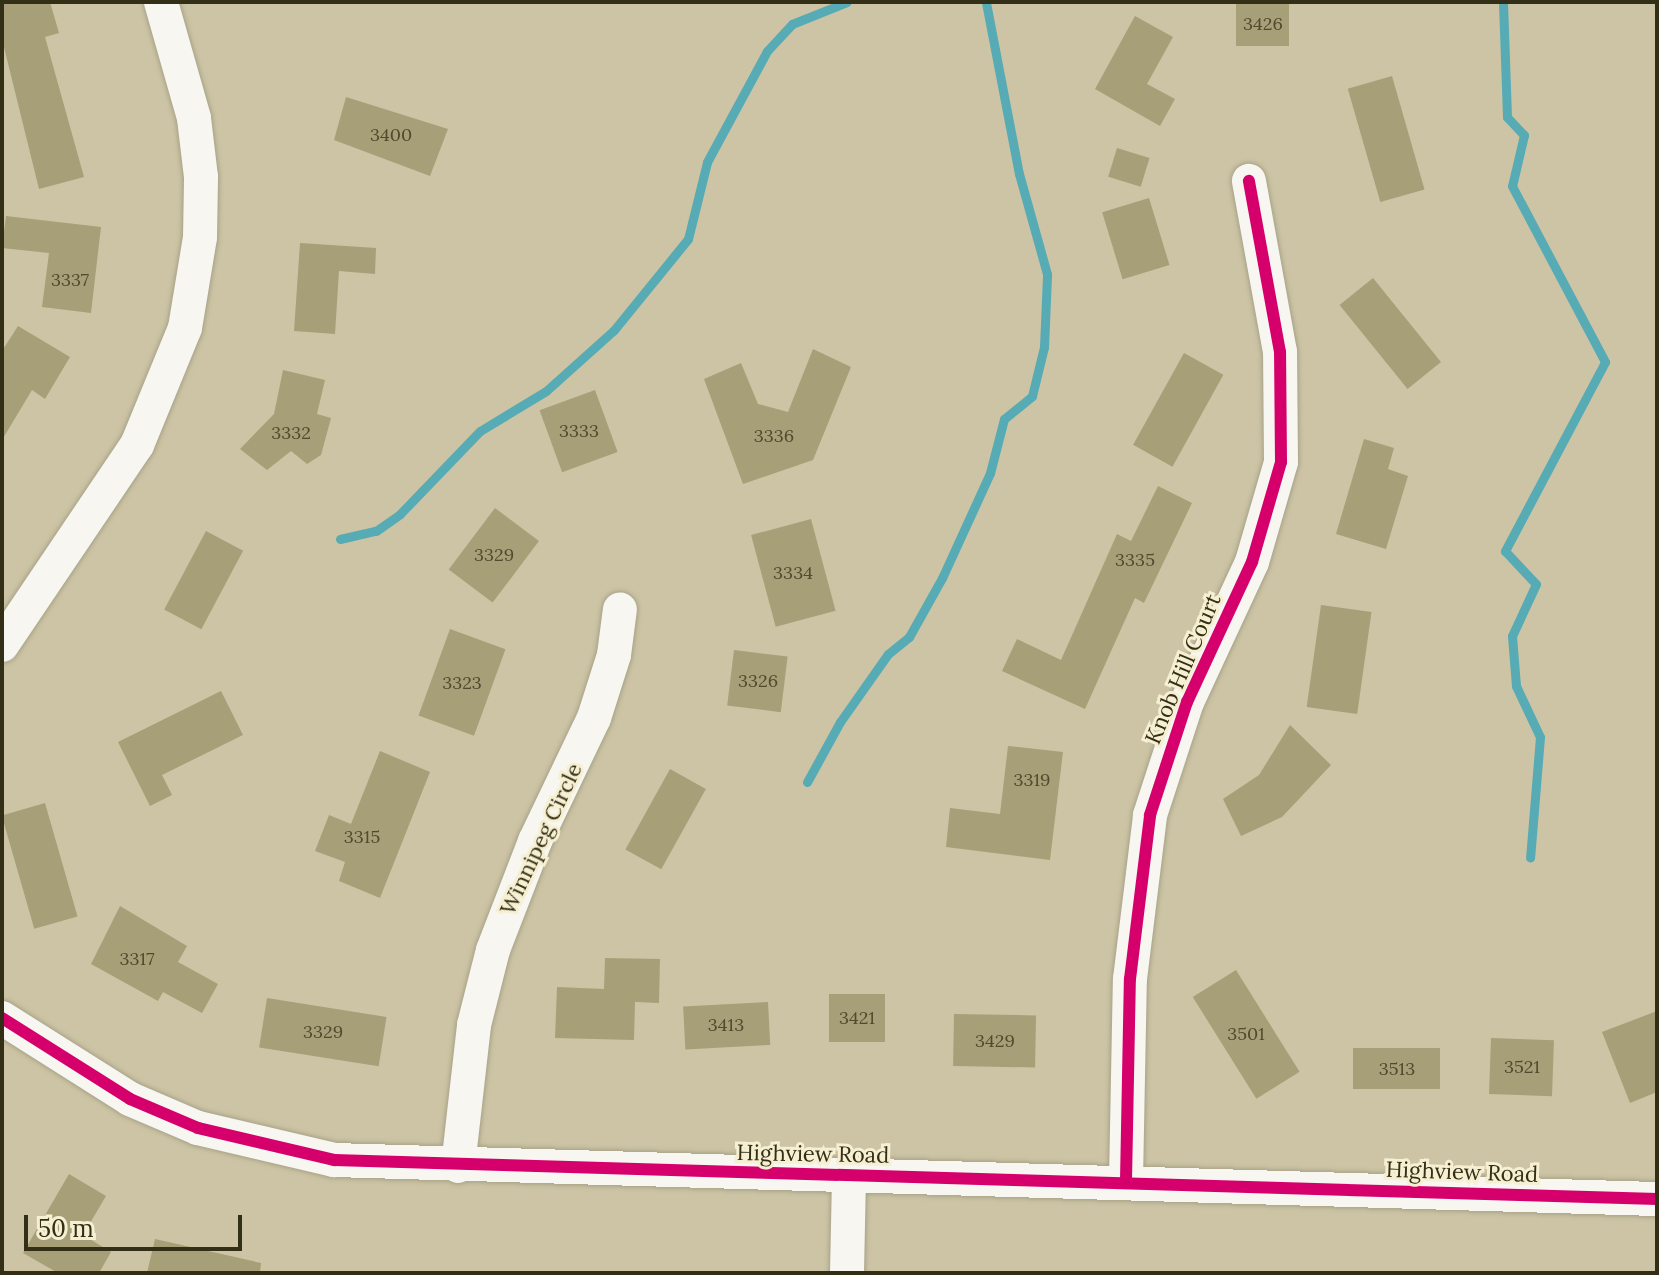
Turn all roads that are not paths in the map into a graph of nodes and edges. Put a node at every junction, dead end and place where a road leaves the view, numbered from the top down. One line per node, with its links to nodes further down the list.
1 (161, 2): 4 (street)
2 (1249, 181): 8 (street, Knob Hill Court)
3 (620, 609): 6 (street, Winnipeg Circle)
4 (2, 645)
5 (2, 1018): 6 (street, Highview Road)
6 (458, 1166): 7 (street, Highview Road)
7 (849, 1174): 8 (street, Highview Road); 10 (street)
8 (1126, 1181): 9 (street, Highview Road)
9 (1657, 1199)
10 (847, 1273)

